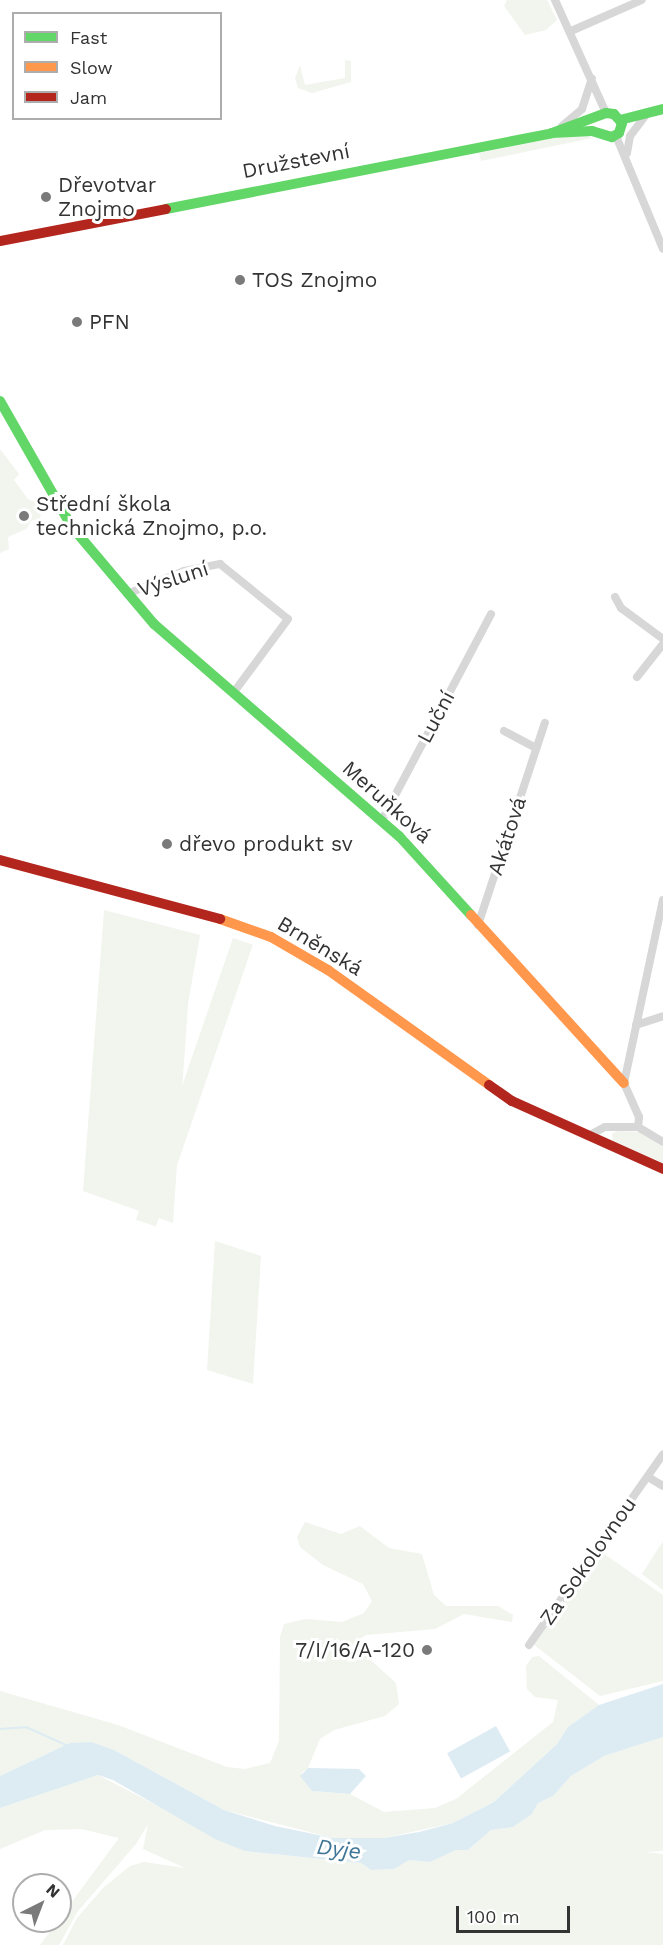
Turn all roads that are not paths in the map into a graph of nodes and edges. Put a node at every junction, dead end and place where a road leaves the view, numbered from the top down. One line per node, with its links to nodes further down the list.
1 (555, 0): 3 (street)
2 (642, 0): 3 (street)
3 (571, 31): 4 (street)
4 (592, 79): 7 (street); 9 (street)
5 (663, 109): 6 (main road)
6 (648, 112): 8 (main road); 12 (street)
7 (603, 115): 8 (main road); 9 (main road); 10 (main road)
8 (620, 120): 11 (main road)
9 (552, 133): 10 (main road, Družstevní); 13 (main road, Družstevní)
10 (600, 134): 11 (main road, Družstevní)
11 (616, 136): 12 (street)
12 (627, 158): 14 (street)
13 (0, 241)
14 (663, 249)
15 (0, 401): 16 (main road, Meruňková)
16 (127, 594): 21 (main road, Meruňková); 21 (street, Výsluní)
17 (615, 597): 19 (street)
18 (491, 614): 25 (street, Luční)
19 (663, 642): 20 (street)
20 (637, 677)
21 (234, 692): 25 (main road, Meruňková)
22 (544, 723): 24 (street, Akátová)
23 (504, 731): 24 (street)
24 (536, 748): 28 (street, Akátová)
25 (382, 820): 28 (main road, Meruňková)
26 (0, 860): 33 (main road, Brněnská)
27 (663, 900): 30 (street)
28 (478, 925): 31 (main road, Meruňková)
29 (663, 1016): 30 (street)
30 (636, 1025): 31 (street)
31 (624, 1083): 32 (street)
32 (638, 1127): 33 (street); 34 (street)
33 (588, 1136): 35 (main road, Brněnská)
34 (663, 1142)
35 (663, 1169)
36 (663, 1454): 37 (street, Za Sokolovnou)
37 (648, 1476): 38 (street, Za Sokolovnou); 39 (street, Za Sokolovnou)
38 (663, 1486)
39 (529, 1645)

